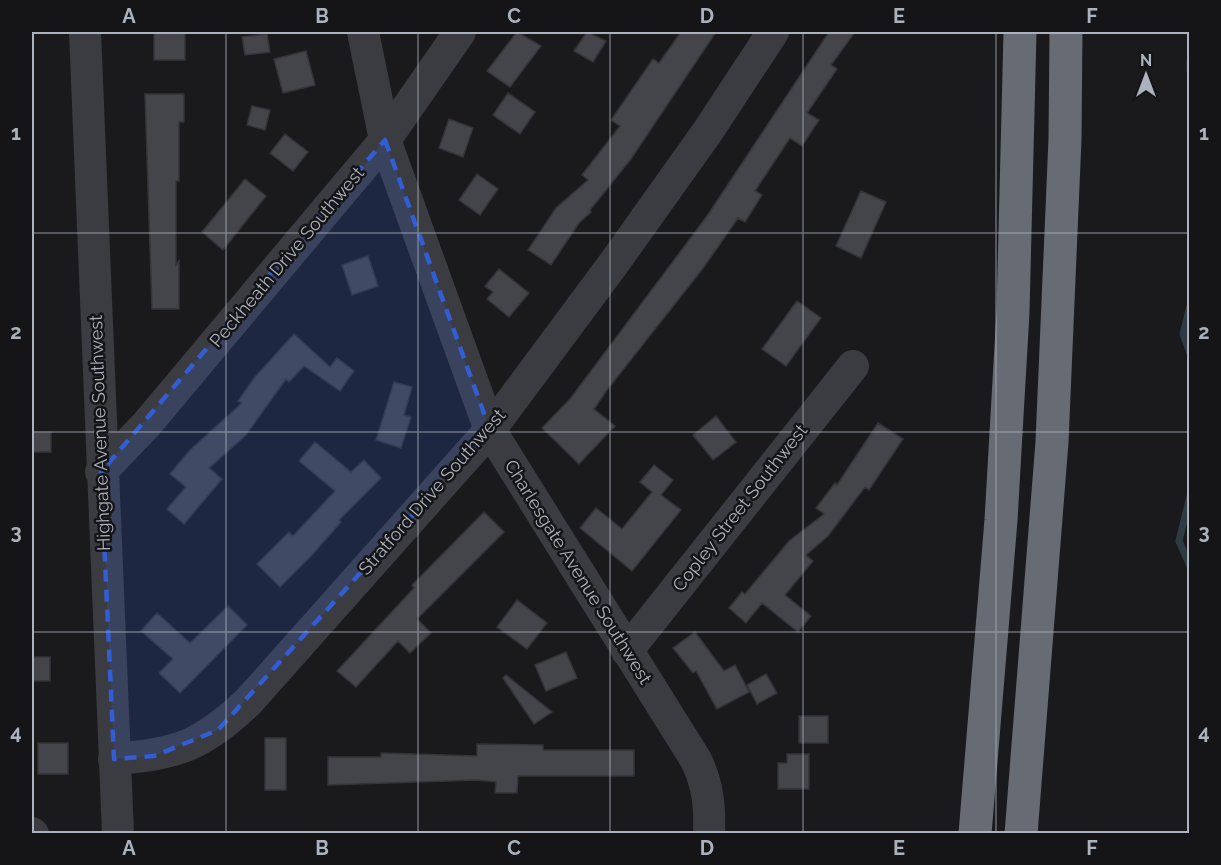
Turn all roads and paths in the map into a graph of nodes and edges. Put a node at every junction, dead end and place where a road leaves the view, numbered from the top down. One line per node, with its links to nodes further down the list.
1 (85, 32): 10 (street, Highgate Avenue Southwest)
2 (363, 32): 7 (street, Charlesgate Avenue Southwest)
3 (460, 32): 7 (street, Peckheath Drive Southwest)
4 (773, 32): 9 (street, Stratford Drive Southwest)
5 (1020, 32): 15 (highway)
6 (1066, 32): 16 (highway)
7 (385, 140): 9 (street, Charlesgate Avenue Southwest); 10 (street, Peckheath Drive Southwest)
8 (853, 366): 11 (street, Copley Street Southwest)
9 (490, 430): 11 (street, Charlesgate Avenue Southwest); 12 (street, Stratford Drive Southwest)
10 (101, 472): 12 (street, Highgate Avenue Southwest)
11 (627, 651): 14 (street, Charlesgate Avenue Southwest)
12 (114, 759): 13 (street, Highgate Avenue Southwest)
13 (118, 834)
14 (709, 834)
15 (975, 834)
16 (1021, 834)

